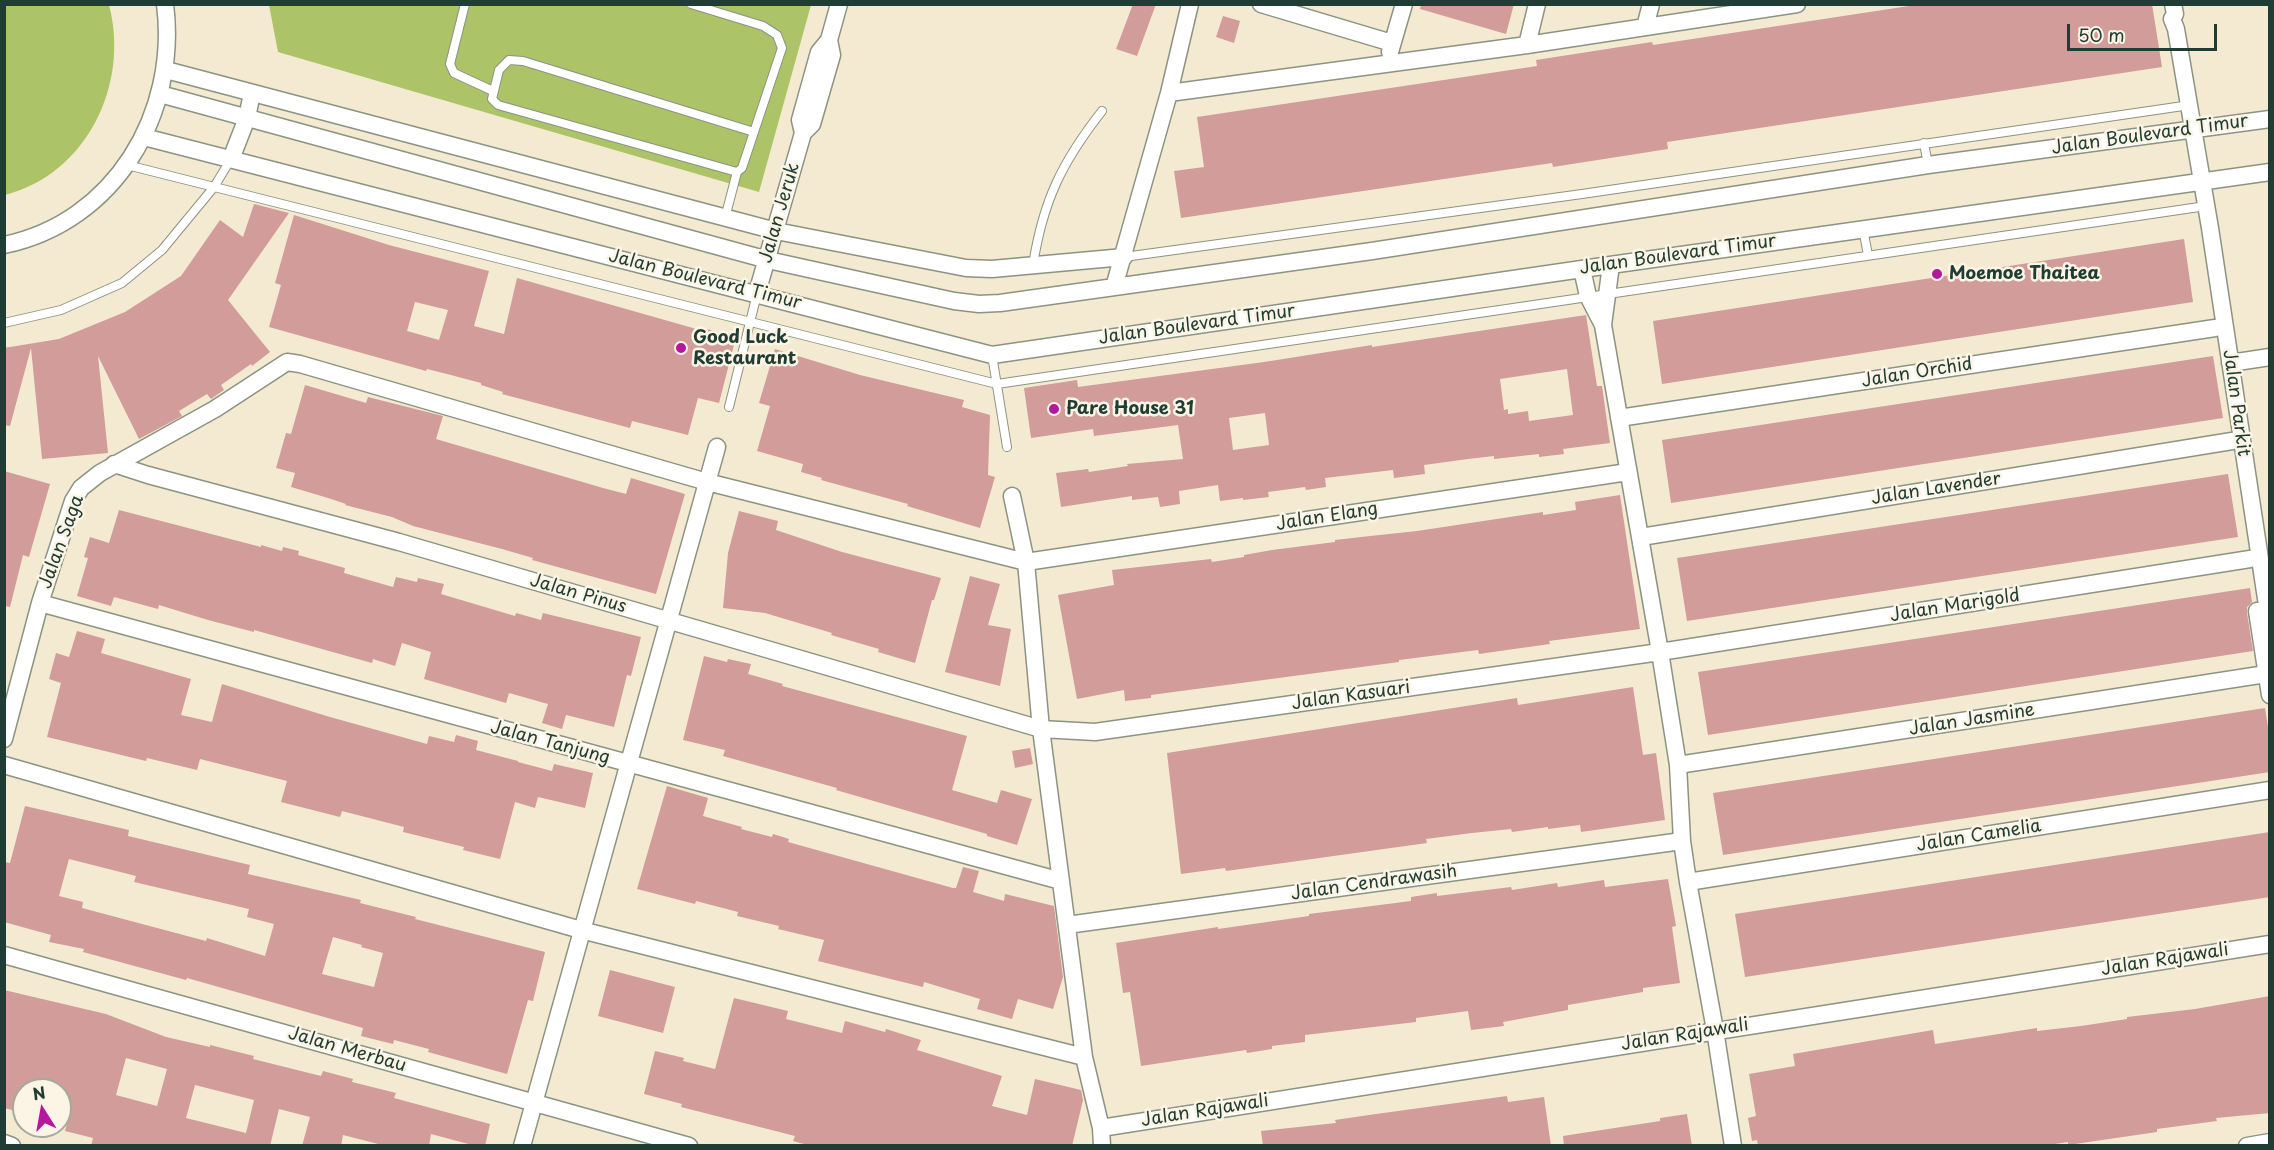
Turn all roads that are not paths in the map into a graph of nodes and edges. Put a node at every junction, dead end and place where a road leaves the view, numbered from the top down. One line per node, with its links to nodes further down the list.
1 (165, 4): 18 (street)
2 (465, 4): 19 (lane)
3 (691, 4): 28 (lane)
4 (839, 4): 41 (street, Jalan Jeruk)
5 (1190, 4): 21 (street)
6 (1261, 4): 11 (street)
7 (1404, 4): 15 (street)
8 (1537, 4): 16 (street)
9 (1651, 4): 14 (street)
10 (1797, 4): 12 (street)
11 (1280, 7): 15 (street)
12 (1768, 7): 14 (street)
13 (2175, 16): 23 (street, Jalan Parkit)
14 (1645, 27): 16 (street)
15 (1392, 44): 17 (street)
16 (1527, 45): 17 (street)
17 (1387, 62): 21 (street)
18 (166, 70): 20 (street, Jalan Boulevard Timur); 22 (street)
19 (493, 91): 28 (lane); 34 (lane)
20 (252, 93): 25 (street); 39 (street, Jalan Boulevard Timur)
21 (1169, 93): 44 (street)
22 (160, 94): 25 (street, Jalan Boulevard Timur); 29 (street)
23 (2190, 105): 27 (street, Jalan Parkit); 30 (lane, Jalan Boulevard Timur)
24 (1102, 111): 46 (lane)
25 (247, 118): 31 (street); 45 (street, Jalan Boulevard Timur)
26 (2270, 118): 27 (street, Jalan Boulevard Timur)
27 (2195, 129): 33 (street, Jalan Boulevard Timur); 36 (street, Jalan Parkit)
28 (754, 132): 34 (lane)
29 (144, 137): 31 (street, Jalan Boulevard Timur); 32 (street)
30 (1924, 143): 33 (lane); 44 (lane, Jalan Boulevard Timur)
31 (231, 159): 37 (lane); 51 (street, Jalan Boulevard Timur)
32 (127, 165): 37 (lane); 42 (street)
33 (1928, 165): 49 (street, Jalan Boulevard Timur)
34 (737, 172): 39 (lane)
35 (2270, 172): 36 (street, Jalan Boulevard Timur)
36 (2203, 181): 38 (street, Jalan Parkit); 40 (street, Jalan Boulevard Timur)
37 (214, 187): 53 (lane); 54 (lane)
38 (2201, 206): 43 (lane); 56 (street); 59 (street, Jalan Parkit)
39 (725, 218): 41 (street, Jalan Boulevard Timur)
40 (1863, 229): 43 (lane); 47 (street, Jalan Boulevard Timur)
41 (776, 231): 45 (street, Jalan Jeruk); 46 (street, Jalan Boulevard Timur)
42 (4, 245)
43 (1868, 255): 50 (lane)
44 (1124, 257): 46 (street, Jalan Boulevard Timur); 49 (street)
45 (768, 260): 49 (street, Jalan Boulevard Timur); 51 (street, Jalan Jeruk)
46 (1033, 265)
47 (1611, 265): 48 (street, Jalan Boulevard Timur); 50 (street)
48 (1582, 269): 52 (street); 57 (street, Jalan Boulevard Timur)
49 (1114, 287)
50 (1609, 292): 52 (lane); 55 (street)
51 (758, 293): 53 (lane); 57 (street, Jalan Boulevard Timur)
52 (1588, 296): 55 (street); 60 (lane)
53 (749, 320): 60 (lane); 61 (lane)
54 (4, 323)
55 (1603, 326): 62 (street)
56 (2215, 328): 62 (street, Jalan Orchid); 63 (street)
57 (992, 355): 60 (lane)
58 (2270, 357): 59 (street)
59 (2230, 363): 70 (street, Jalan Parkit)
60 (997, 384): 65 (lane)
61 (729, 407)
62 (1619, 418): 67 (street)
63 (2232, 441): 71 (street, Jalan Lavender); 72 (street)
64 (717, 447): 68 (street)
65 (1007, 447)
66 (114, 464): 68 (street, Jalan Saga); 74 (street, Jalan Saga); 75 (street, Jalan Pinus)
67 (1628, 472): 71 (street); 73 (street, Jalan Elang)
68 (707, 482): 73 (street); 75 (street)
69 (1012, 496): 73 (street)
70 (2261, 512): 76 (street, Jalan Parkit)
71 (1641, 537): 77 (street)
72 (2250, 559): 77 (street, Jalan Marigold); 78 (street)
73 (1026, 562): 80 (street)
74 (40, 603): 81 (street, Jalan Saga); 83 (street, Jalan Tanjung)
75 (669, 621): 80 (street, Jalan Pinus); 83 (street)
76 (2270, 625)
77 (1660, 652): 80 (street, Jalan Kasuari); 84 (street)
78 (2266, 674): 79 (street); 84 (street, Jalan Jasmine)
79 (2270, 695)
80 (1041, 729): 87 (street)
81 (4, 739)
82 (4, 765): 90 (street)
83 (629, 765): 87 (street, Jalan Tanjung); 90 (street)
84 (1678, 765): 86 (street)
85 (2270, 790): 88 (street, Jalan Camelia)
86 (1682, 841): 88 (street); 89 (street, Jalan Cendrawasih)
87 (1061, 881): 89 (street)
88 (1688, 882): 93 (street)
89 (1067, 925): 94 (street)
90 (581, 930): 94 (street); 95 (street)
91 (2270, 944): 93 (street, Jalan Rajawali)
92 (4, 955): 95 (street, Jalan Merbau)
93 (1715, 1030): 96 (street, Jalan Rajawali); 103 (street)
94 (1084, 1057): 96 (street)
95 (534, 1102): 100 (street); 101 (street, Jalan Merbau)
96 (1101, 1128): 102 (street)
97 (2270, 1142): 104 (street)
98 (4, 1143): 99 (street)
99 (12, 1146)
100 (522, 1146)
101 (689, 1146)
102 (1102, 1146)
103 (1732, 1146)
104 (2247, 1146)

